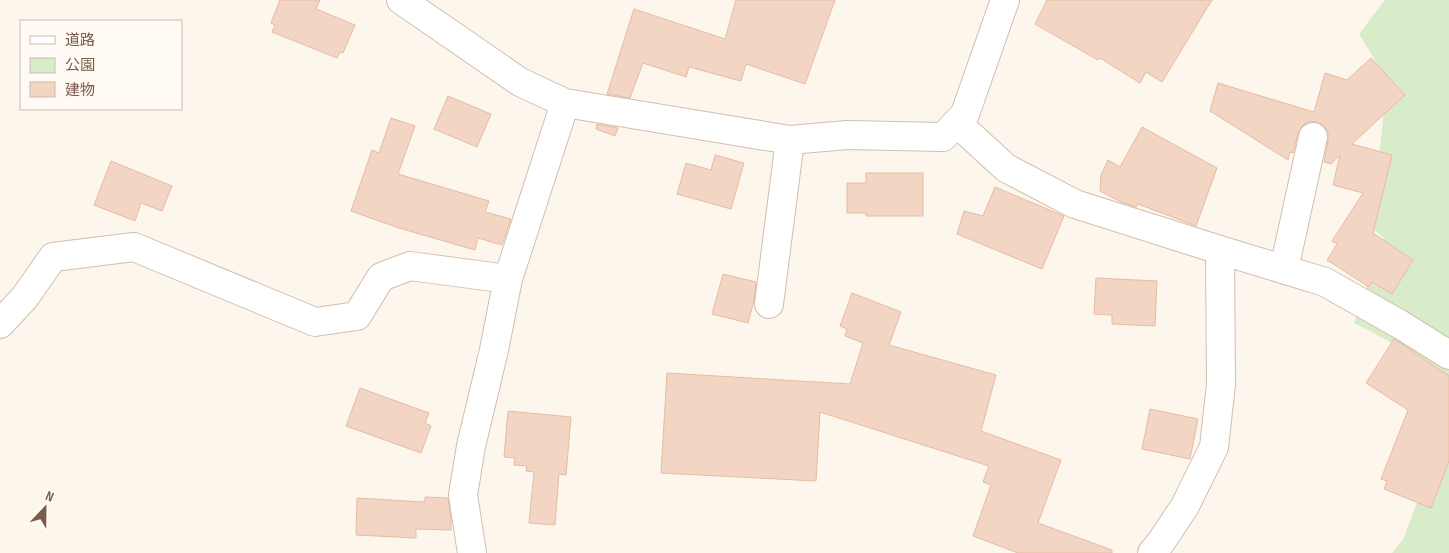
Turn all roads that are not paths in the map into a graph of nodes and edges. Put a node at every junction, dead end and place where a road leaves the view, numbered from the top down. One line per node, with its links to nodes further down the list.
1 (401, 0): 3 (street)
2 (1005, 0): 4 (street)
3 (565, 103): 6 (street); 9 (street)
4 (957, 123): 6 (street); 7 (street)
5 (1313, 137): 8 (street)
6 (790, 140): 10 (street)
7 (1220, 250): 8 (street); 13 (street)
8 (1284, 269): 12 (street)
9 (508, 279): 11 (street); 14 (street)
10 (768, 304)
11 (0, 324)
12 (1449, 355)
13 (1163, 550)
14 (472, 553)

